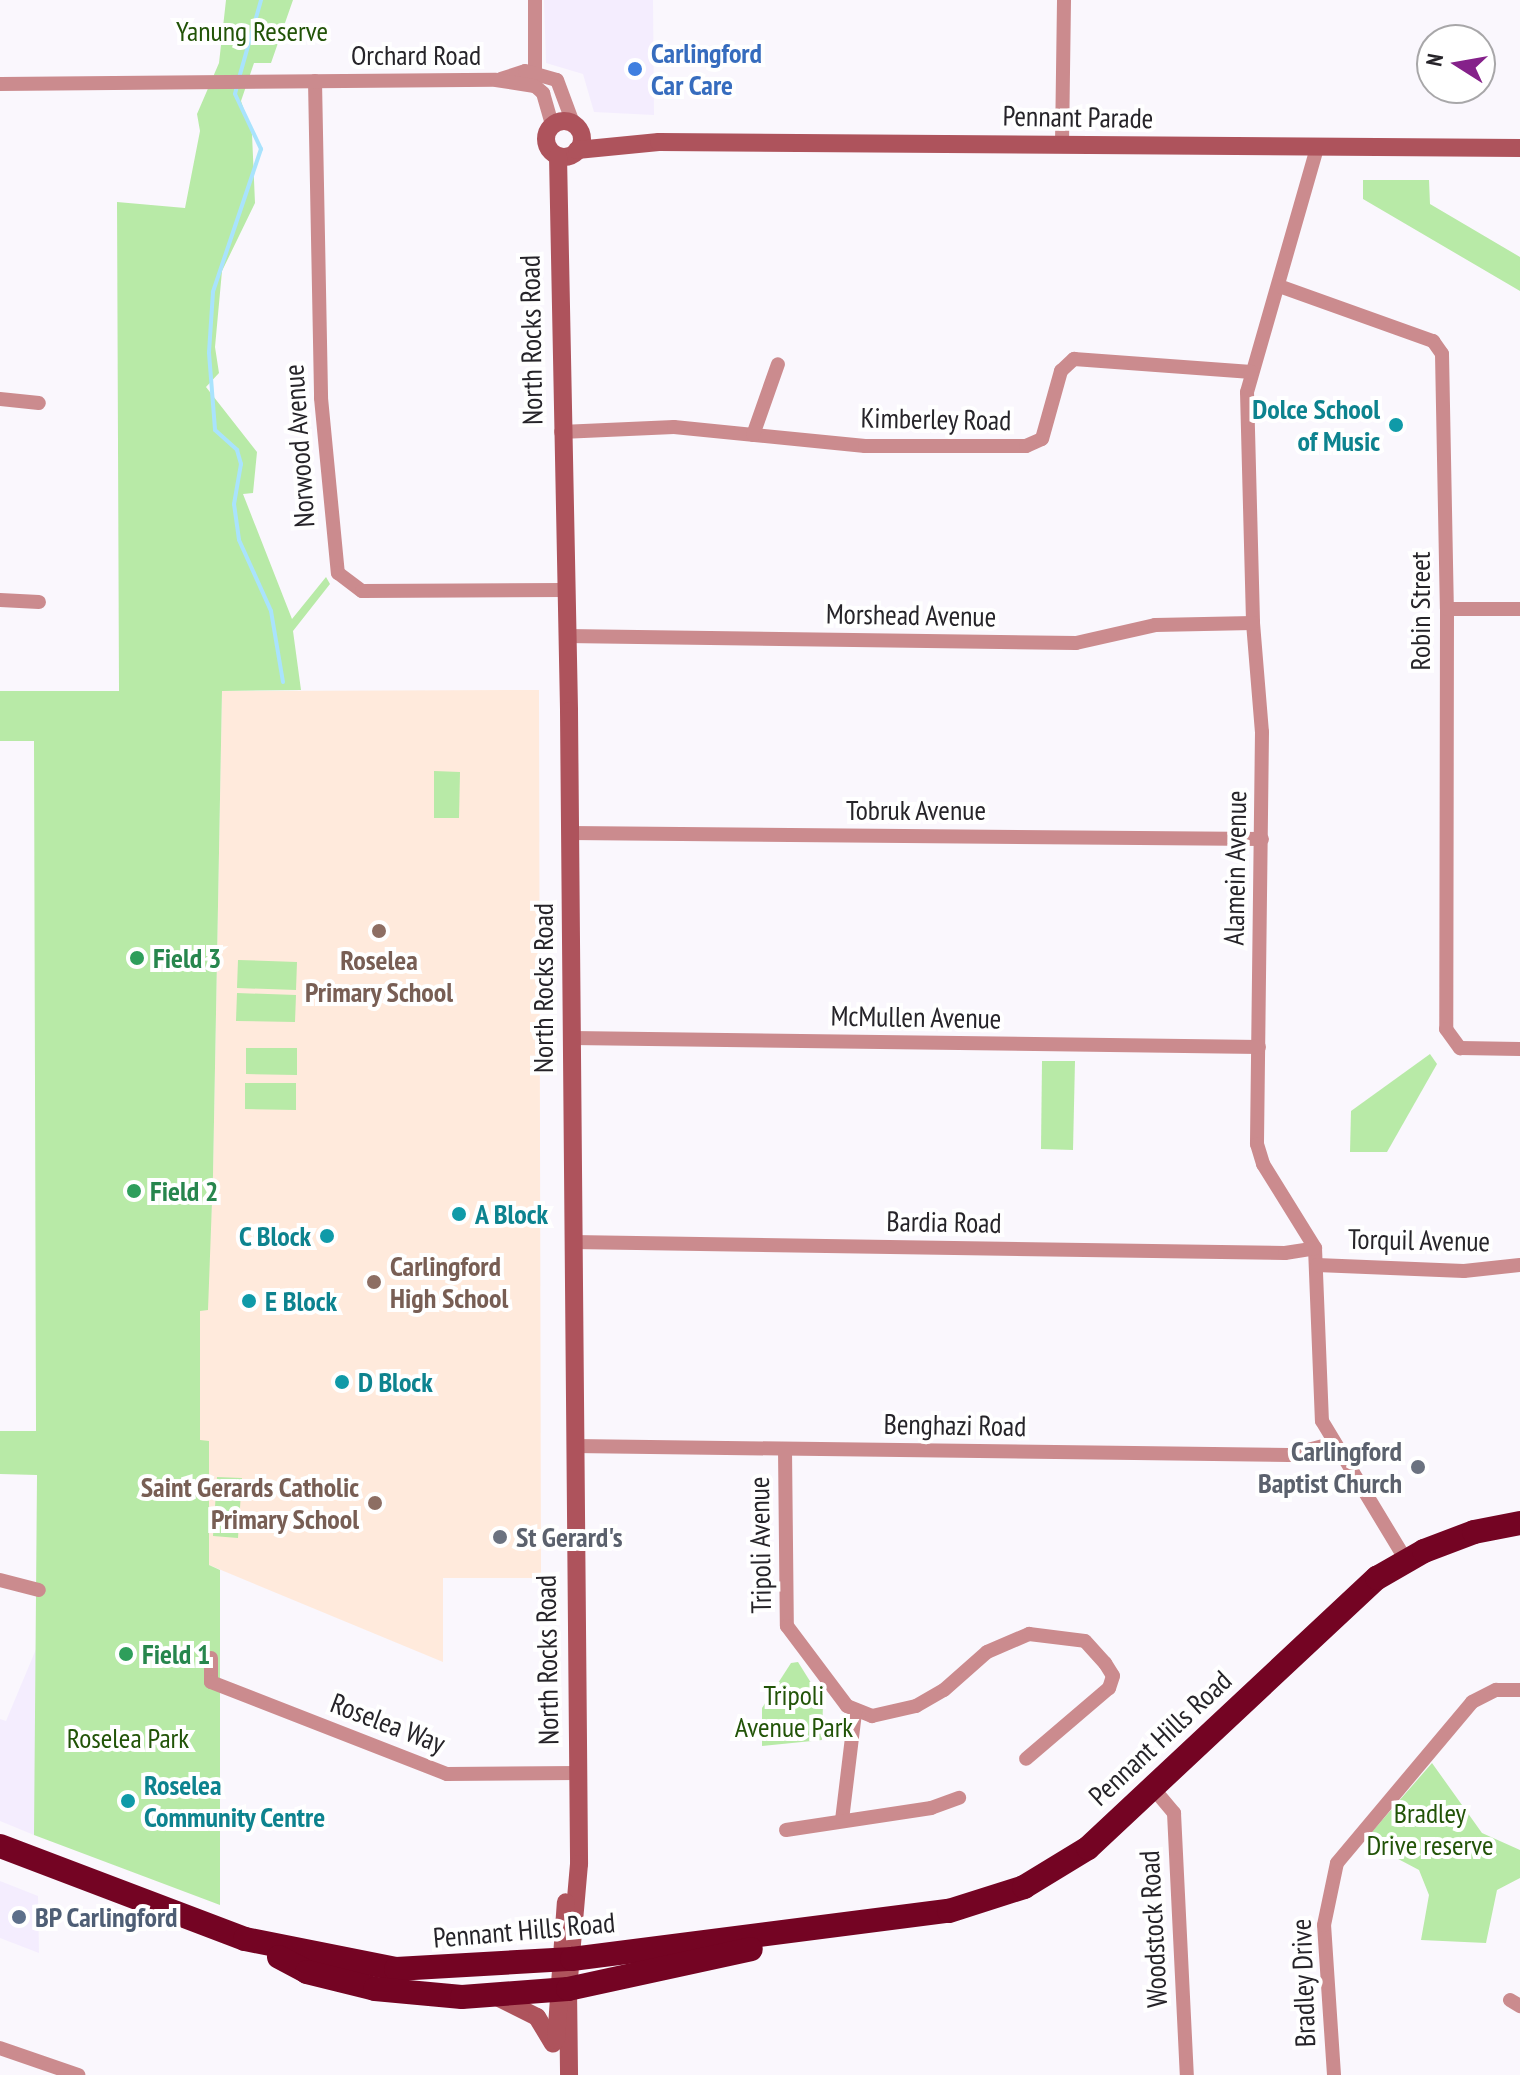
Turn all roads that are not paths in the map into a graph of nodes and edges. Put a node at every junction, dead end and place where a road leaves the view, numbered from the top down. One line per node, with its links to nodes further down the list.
1 (535, 0): 3 (street)
2 (1064, 0): 9 (street)
3 (535, 79): 4 (street, Orchard Road); 6 (street); 7 (street)
4 (315, 81): 5 (street, Orchard Road); 21 (street, Norwood Avenue)
5 (0, 84)
6 (552, 125): 7 (street, Pennant Parade); 13 (street, North Rocks Road)
7 (577, 127): 8 (street, Pennant Parade); 12 (street)
8 (635, 142): 9 (street, Pennant Parade); 12 (street, Pennant Parade)
9 (1062, 144): 10 (street, Pennant Parade)
10 (1317, 148): 11 (street, Pennant Parade); 14 (street, Alamein Avenue)
11 (1520, 148)
12 (577, 150): 13 (street, Pennant Parade)
13 (558, 156): 19 (street, North Rocks Road)
14 (1279, 286): 16 (street, Alamein Avenue); 24 (street, Robin Street)
15 (778, 364): 20 (street)
16 (1252, 372): 20 (street, Kimberley Road); 26 (street, Alamein Avenue)
17 (0, 399): 18 (street)
18 (39, 403)
19 (561, 432): 20 (street, Kimberley Road); 21 (street, North Rocks Road)
20 (753, 435)
21 (564, 590): 27 (street, North Rocks Road)
22 (0, 600): 23 (street)
23 (39, 602)
24 (1447, 609): 25 (street); 32 (street, Robin Street)
25 (1520, 609)
26 (1253, 623): 27 (street, Morshead Avenue); 29 (street, Alamein Avenue)
27 (566, 636): 28 (street, North Rocks Road)
28 (570, 833): 29 (street, Tobruk Avenue); 30 (street, North Rocks Road)
29 (1262, 839): 31 (street, Alamein Avenue)
30 (572, 1038): 31 (street, McMullen Avenue); 33 (street, North Rocks Road)
31 (1259, 1047): 34 (street, Alamein Avenue)
32 (1520, 1049)
33 (573, 1242): 34 (street, Bardia Road); 38 (street, North Rocks Road)
34 (1315, 1248): 35 (street, Alamein Avenue)
35 (1317, 1265): 36 (street, Torquil Avenue); 37 (street, Alamein Avenue)
36 (1520, 1265)
37 (1334, 1443): 39 (street, Benghazi Road); 41 (street, Alamein Avenue)
38 (574, 1446): 39 (street, Benghazi Road); 48 (street, North Rocks Road)
39 (785, 1449): 46 (street, Tripoli Avenue)
40 (1520, 1523): 41 (highway, Pennant Hills Road)
41 (1406, 1560): 49 (highway, Pennant Hills Road)
42 (0, 1580): 43 (street)
43 (39, 1590)
44 (211, 1658): 48 (street, Roselea Way)
45 (1520, 1690): 65 (street, Bradley Drive)
46 (855, 1712): 47 (street); 51 (street)
47 (1026, 1759)
48 (577, 1773): 56 (street, North Rocks Road)
49 (1153, 1788): 54 (highway, Pennant Hills Road); 64 (street, Woodstock Road)
50 (959, 1798): 51 (street)
51 (842, 1820): 52 (street)
52 (786, 1830)
53 (0, 1846): 55 (highway, Pennant Hills Road)
54 (810, 1932): 56 (highway, Pennant Hills Road); 57 (highway, Pennant Hills Road)
55 (245, 1939): 56 (highway, Pennant Hills Road); 58 (highway, Pennant Hills Road)
56 (565, 1960): 57 (street, North Rocks Road)
57 (562, 1990): 58 (highway, Pennant Hills Road); 60 (street, North Rocks Road); 63 (street, North Rocks Road)
58 (495, 1996): 60 (street)
59 (0, 2048): 61 (street)
60 (556, 2054): 62 (street, North Rocks Road)
61 (78, 2075)
62 (557, 2075)
63 (569, 2075)
64 (1187, 2075)
65 (1334, 2075)

